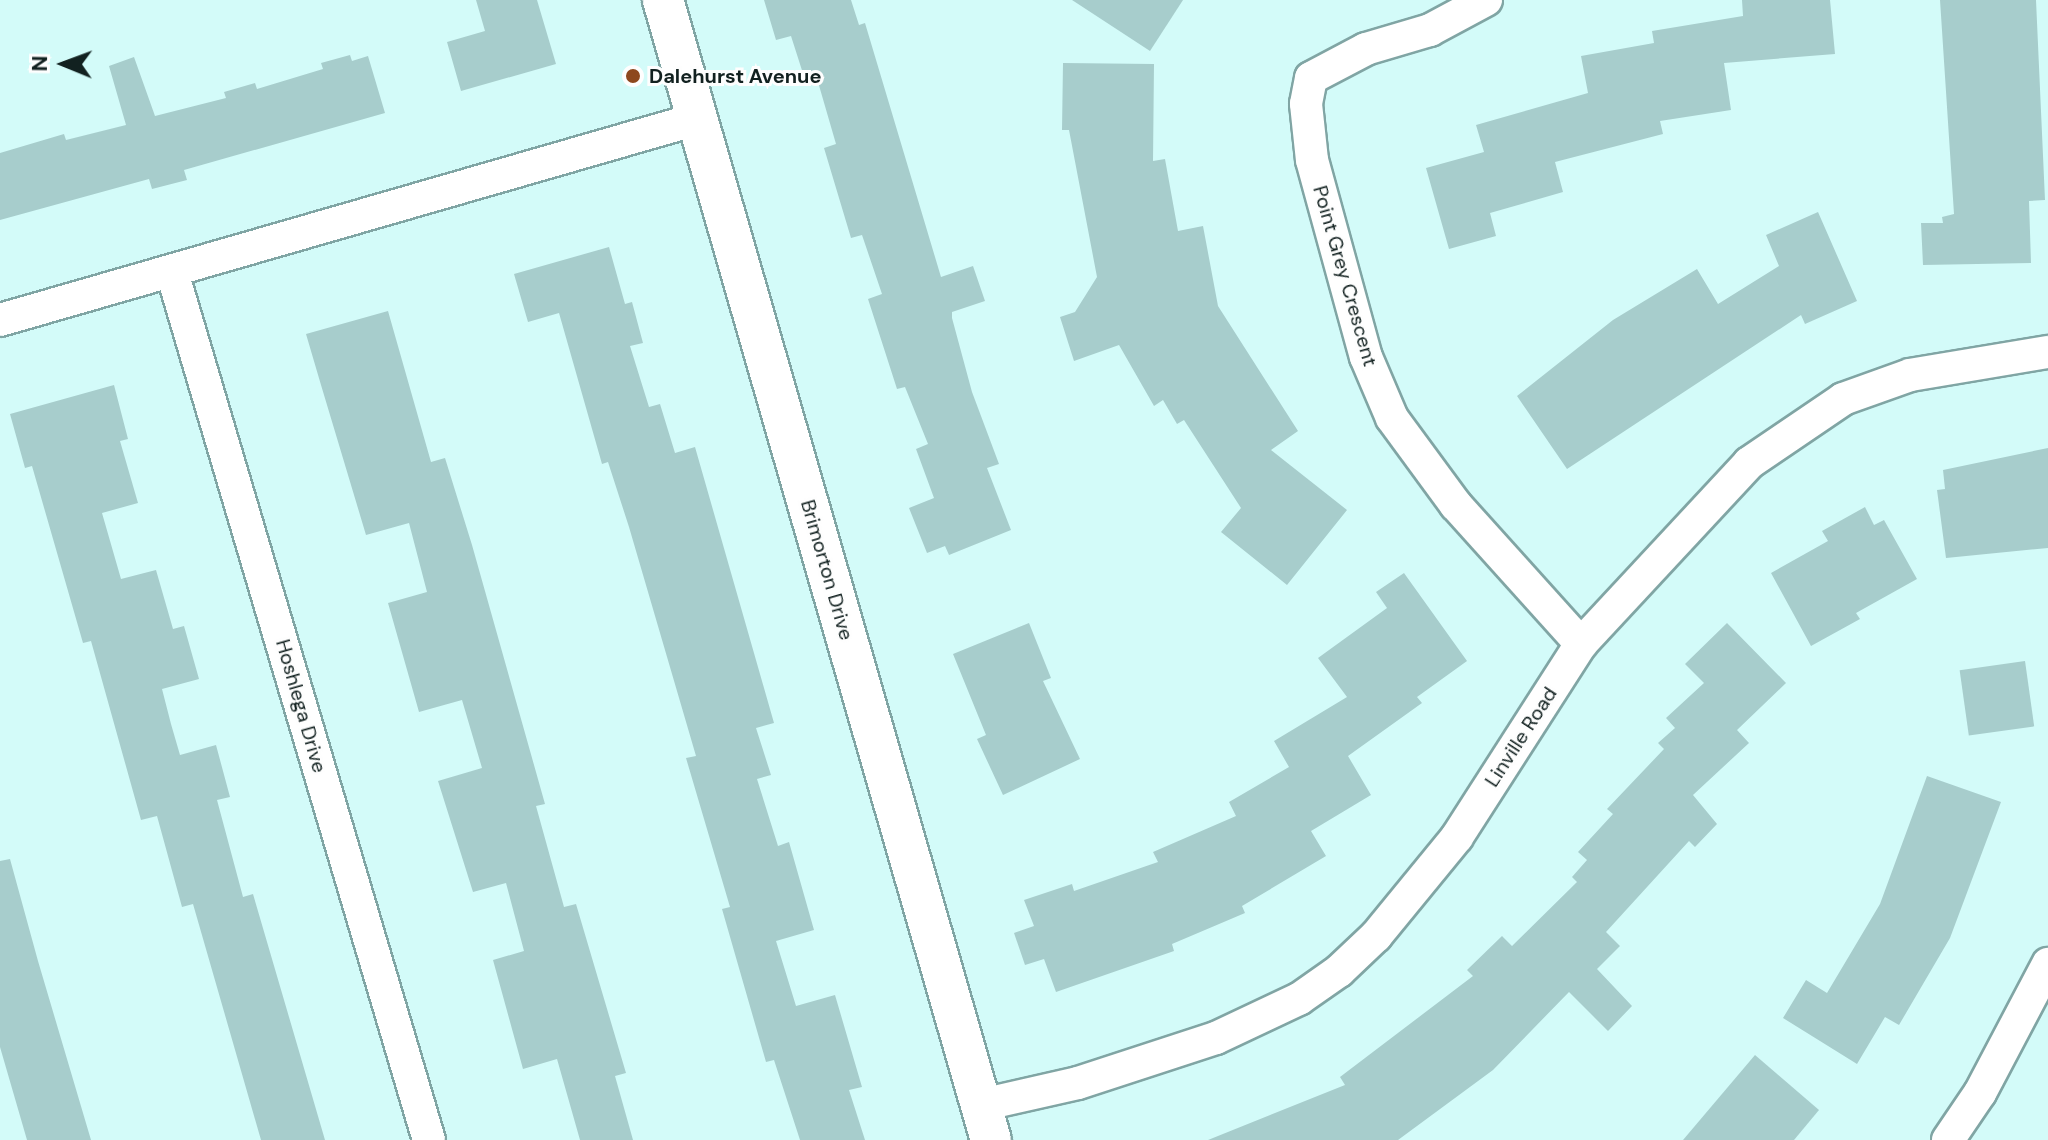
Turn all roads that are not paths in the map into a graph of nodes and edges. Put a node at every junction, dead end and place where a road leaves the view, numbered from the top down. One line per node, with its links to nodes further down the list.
1 (663, 0): 3 (street, Brimorton Drive)
2 (1486, 0): 7 (street, Point Grey Crescent)
3 (697, 119): 4 (street); 9 (street, Brimorton Drive)
4 (172, 272): 5 (street); 10 (street, Hoshlega Drive)
5 (0, 320)
6 (2048, 352): 7 (street, Linville Road)
7 (1581, 644): 9 (street, Linville Road)
8 (2048, 964): 11 (street)
9 (986, 1123)
10 (429, 1140)
11 (1948, 1140)

